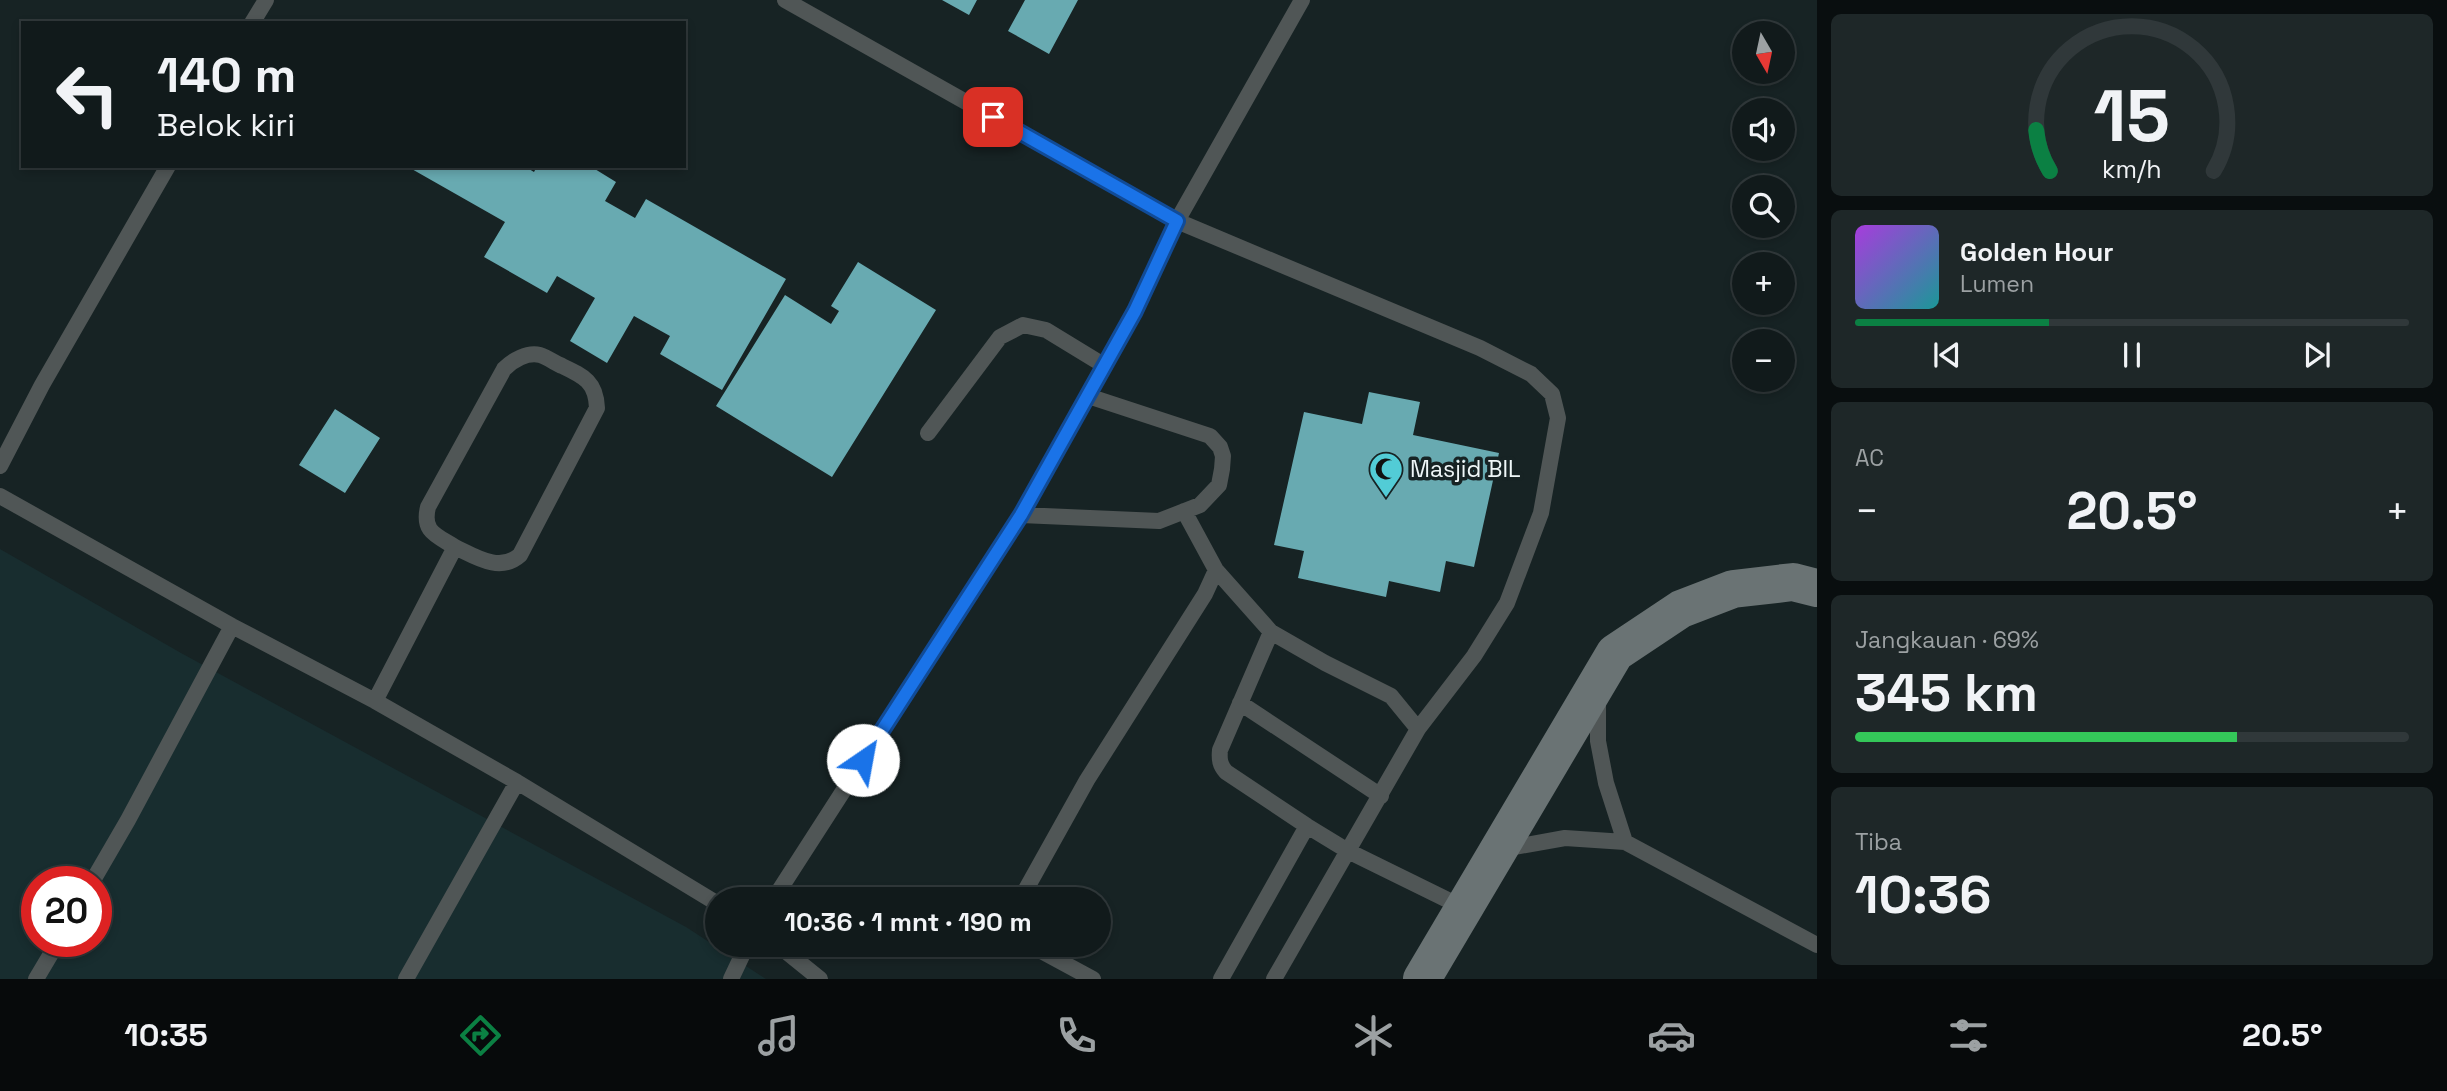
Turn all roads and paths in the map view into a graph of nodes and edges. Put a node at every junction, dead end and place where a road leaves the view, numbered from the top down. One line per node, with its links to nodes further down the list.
1 (266, 0): 4 (lane)
2 (785, 0): 6 (lane)
3 (1302, 0): 6 (lane)
4 (253, 21)
5 (167, 168): 10 (lane)
6 (1177, 221): 7 (lane); 22 (lane)
7 (1105, 366): 8 (lane); 9 (lane)
8 (1088, 396): 12 (lane); 13 (lane)
9 (928, 433)
10 (0, 466)
11 (0, 496): 17 (lane)
12 (1184, 512): 13 (lane); 15 (lane)
13 (1021, 515): 30 (lane)
14 (455, 547): 14 (lane); 20 (lane)
15 (1216, 570): 18 (lane); 31 (lane)
16 (1817, 588): 19 (street)
17 (232, 626): 20 (lane); 29 (lane)
18 (1271, 632): 21 (lane); 22 (lane)
19 (1598, 684): 26 (lane); 27 (street)
20 (374, 701): 23 (lane)
21 (1240, 703): 24 (lane); 25 (lane)
22 (1418, 729): 24 (lane)
23 (517, 782): 32 (lane); 40 (lane)
24 (1381, 796): 28 (lane)
25 (1307, 826): 28 (lane); 44 (lane)
26 (1625, 842): 27 (lane); 34 (lane)
27 (1501, 849): 33 (street)
28 (1348, 851): 33 (lane); 45 (lane)
29 (101, 866)
30 (781, 887)
31 (1027, 887)
32 (705, 896)
33 (1464, 908): 46 (street)
34 (1817, 945)
35 (49, 957): 39 (lane)
36 (741, 957): 41 (lane)
37 (793, 957): 42 (lane)
38 (1052, 957): 43 (lane)
39 (36, 979)
40 (405, 979)
41 (730, 979)
42 (820, 979)
43 (1093, 979)
44 (1221, 979)
45 (1274, 979)
46 (1422, 979)

